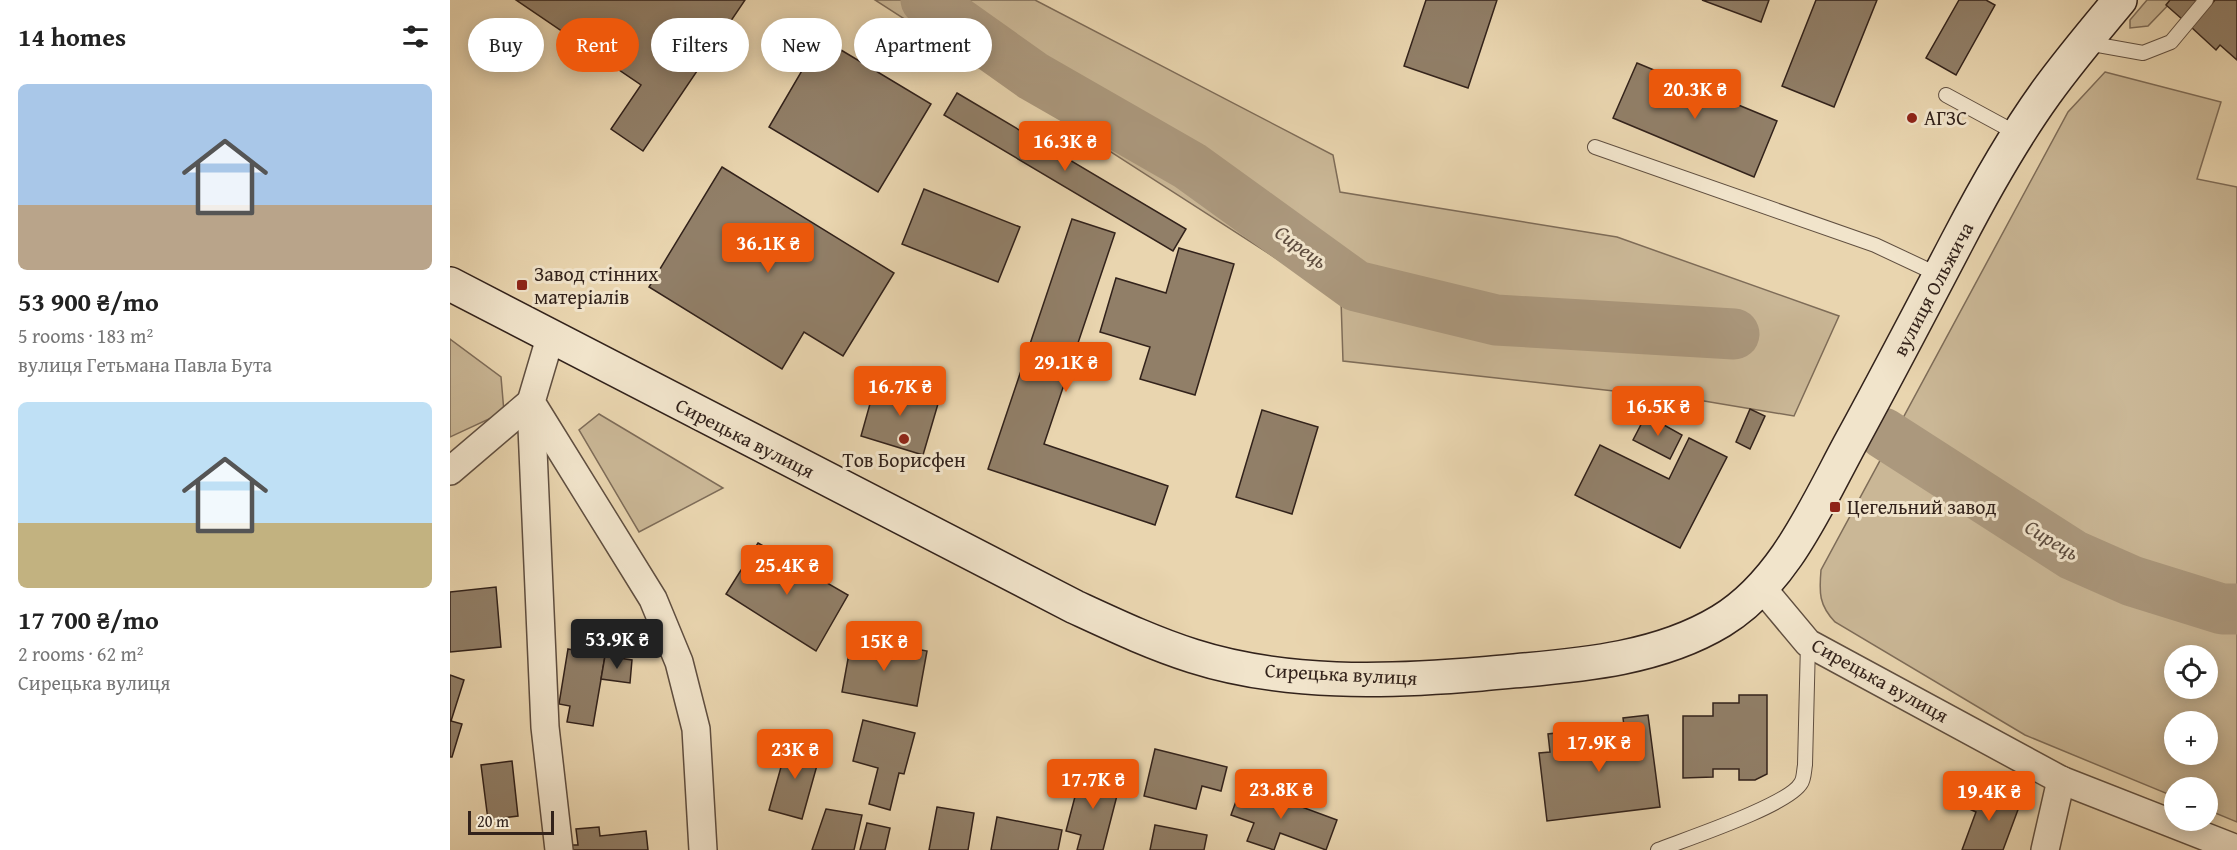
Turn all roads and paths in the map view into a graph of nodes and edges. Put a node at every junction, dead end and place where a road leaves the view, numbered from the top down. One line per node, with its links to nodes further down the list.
1 (2120, 0): 3 (main road, вулиця Ольжича)
2 (2206, 0): 3 (lane)
3 (2085, 43): 5 (main road, вулиця Ольжича)
4 (1947, 95): 5 (lane)
5 (2018, 134): 7 (main road, вулиця Ольжича)
6 (1595, 147): 7 (lane)
7 (1941, 276): 12 (main road, вулиця Ольжича)
8 (450, 284): 9 (main road, Сирецька вулиця)
9 (550, 338): 10 (street); 12 (main road, Сирецька вулиця)
10 (531, 402): 11 (street); 16 (street); 17 (street)
11 (450, 471)
12 (1762, 588): 13 (street, Сирецька вулиця)
13 (1808, 643): 14 (street, Сирецька вулиця); 18 (lane)
14 (2061, 780): 15 (street, Сирецька вулиця); 19 (street)
15 (2237, 849)
16 (559, 850)
17 (703, 850)
18 (1658, 850)
19 (2045, 850)

